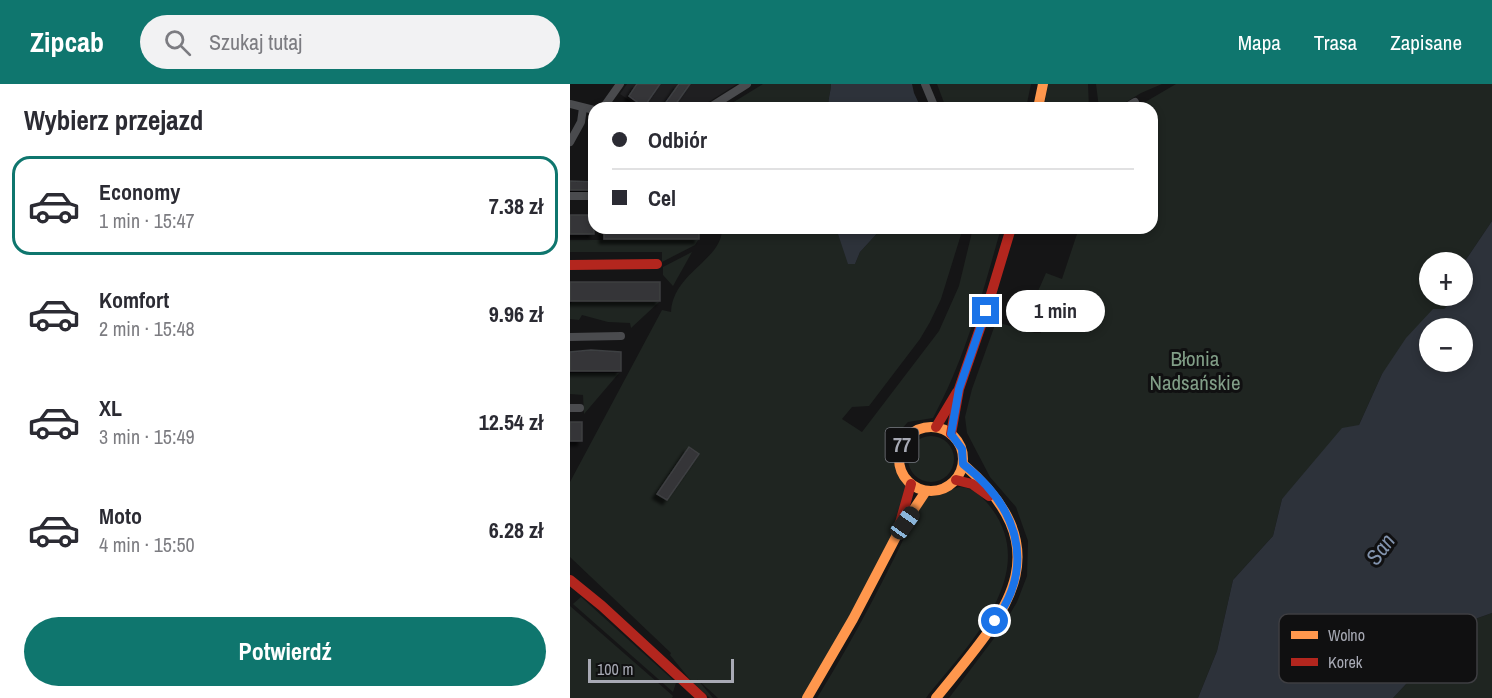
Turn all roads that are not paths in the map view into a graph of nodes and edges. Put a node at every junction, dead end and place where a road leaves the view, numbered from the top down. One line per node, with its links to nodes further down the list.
1 (620, 84): 5 (street)
2 (747, 84): 6 (street)
3 (925, 84): 7 (street)
4 (1043, 84): 8 (main road)
5 (607, 102)
6 (718, 102)
7 (932, 102)
8 (1039, 102)
9 (570, 104): 10 (street)
10 (583, 108): 11 (street); 12 (street)
11 (588, 109)
12 (570, 142)
13 (570, 196): 14 (street)
14 (588, 196)
15 (1009, 234): 20 (main road, 77)
16 (657, 264): 17 (main road)
17 (570, 265)
18 (621, 336): 19 (street)
19 (570, 337)
20 (959, 389): 23 (main road, 77); 24 (main road, 77)
21 (570, 408): 22 (street)
22 (580, 408)
23 (936, 427): 24 (main road, 77); 27 (main road, 77)
24 (951, 434): 25 (main road)
25 (963, 464): 26 (main road); 29 (main road)
26 (956, 480): 28 (main road, 77); 29 (main road)
27 (911, 484): 28 (main road, 77); 30 (main road, 77)
28 (926, 491): 30 (main road, 77)
29 (999, 504): 34 (main road)
30 (898, 533): 33 (main road, 77)
31 (570, 580): 32 (main road)
32 (702, 698)
33 (807, 698)
34 (936, 698)

